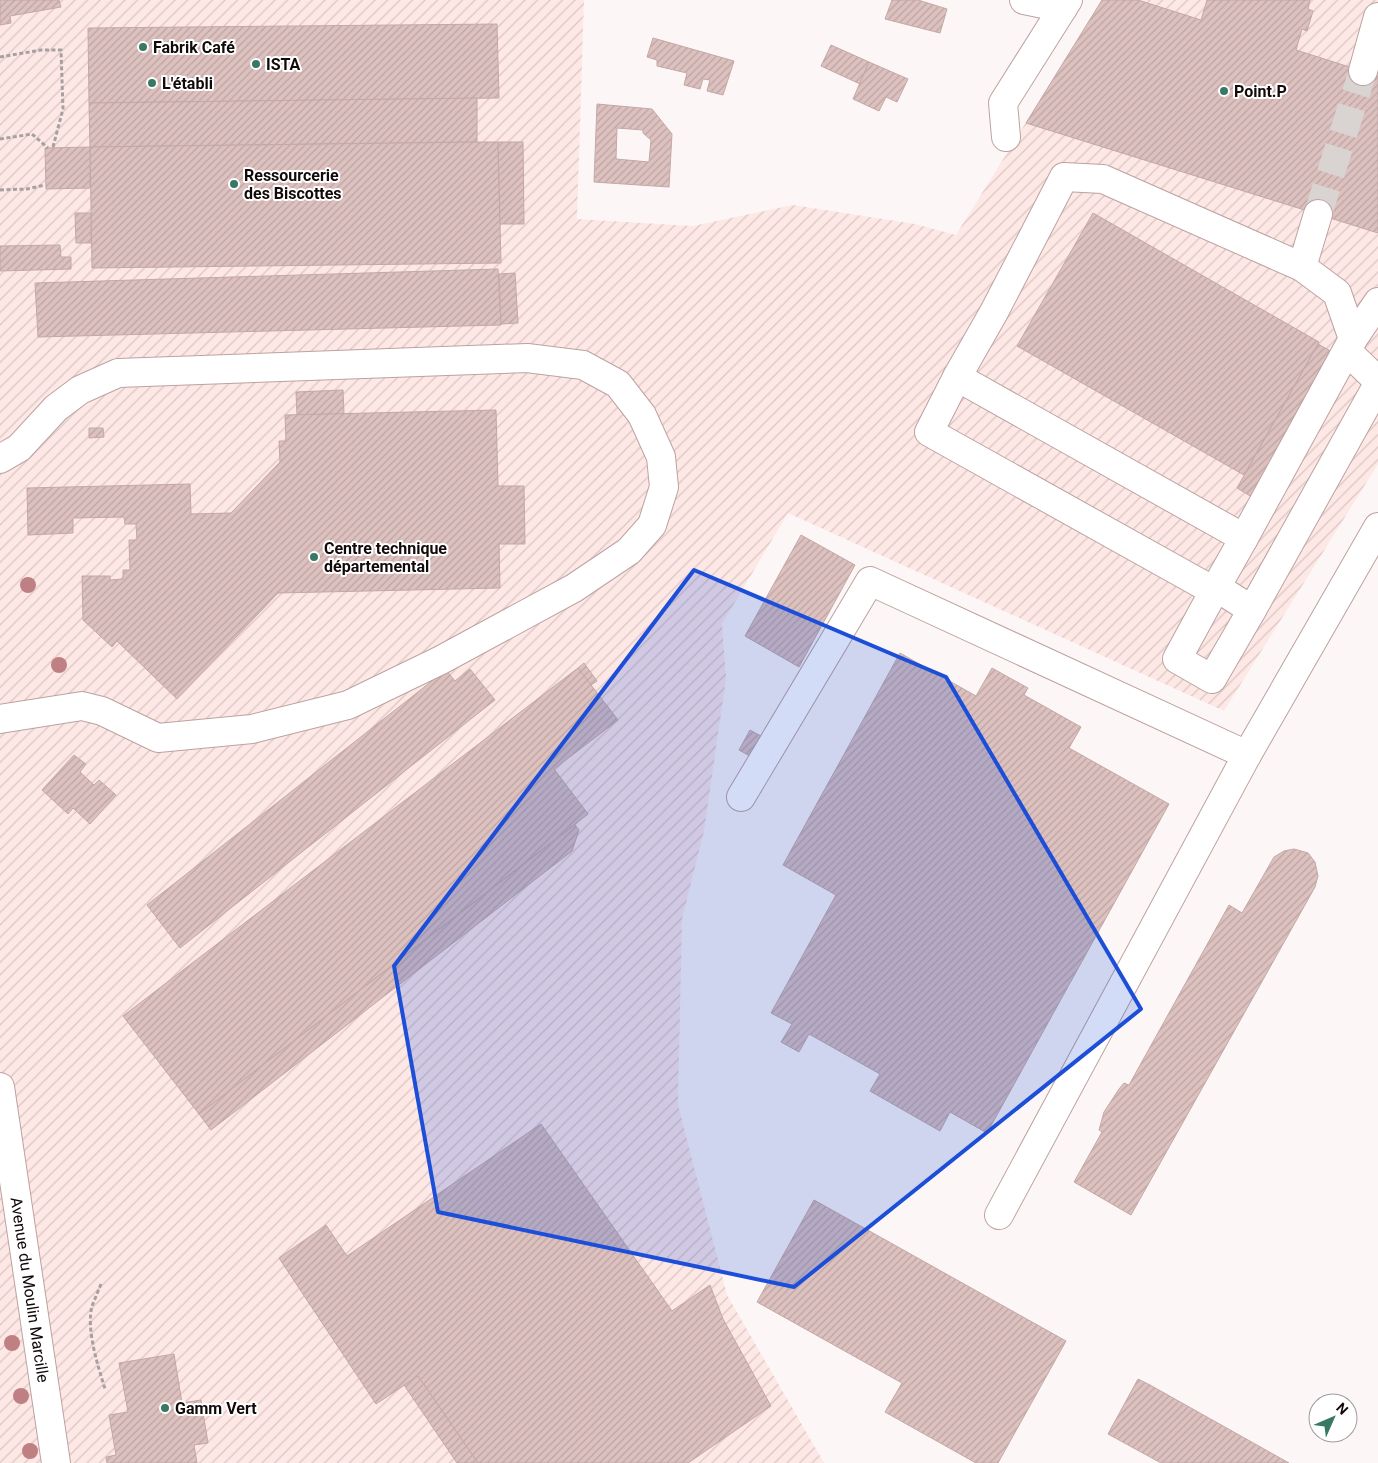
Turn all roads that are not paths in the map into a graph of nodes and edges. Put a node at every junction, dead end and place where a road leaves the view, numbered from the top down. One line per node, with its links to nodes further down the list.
1 (1024, 0): 2 (main road)
2 (1065, 4): 5 (main road)
3 (1378, 17): 4 (main road)
4 (1363, 71)
5 (1006, 136)
6 (1318, 214): 7 (main road)
7 (1302, 267): 9 (main road); 10 (main road)
8 (1378, 302): 9 (main road)
9 (1350, 345): 11 (main road); 14 (main road)
10 (957, 377): 14 (main road); 15 (main road)
11 (1378, 383): 16 (main road)
12 (0, 459): 17 (main road)
13 (1378, 527): 18 (main road)
14 (1244, 538): 15 (main road)
15 (1215, 589): 16 (main road); 16 (main road)
16 (1252, 610)
17 (0, 719)
18 (1246, 755): 19 (main road); 21 (main road)
19 (741, 797)
20 (0, 1087): 22 (main road, Avenue du Moulin Marcille)
21 (999, 1215)
22 (56, 1463)

